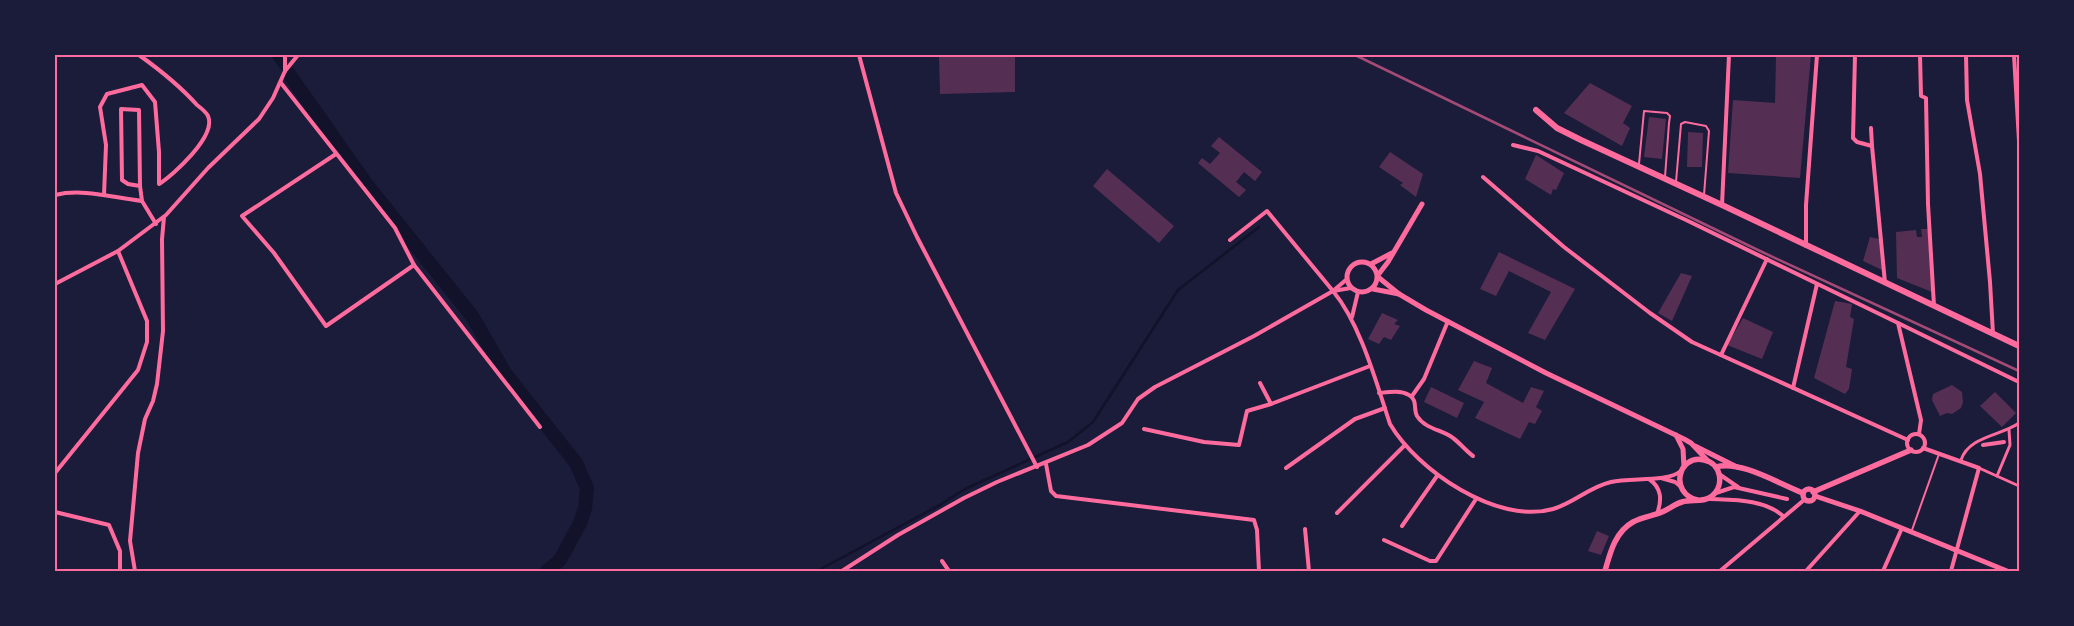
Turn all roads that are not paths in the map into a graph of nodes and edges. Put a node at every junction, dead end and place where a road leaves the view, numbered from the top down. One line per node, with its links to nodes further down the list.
1 (139, 55): 25 (street)
2 (286, 55): 11 (street)
3 (298, 55): 11 (street)
4 (859, 55): 82 (street)
5 (1729, 55): 29 (street)
6 (1817, 55): 33 (street)
7 (1855, 55): 17 (street)
8 (1920, 55): 49 (street)
9 (1966, 55): 53 (street)
10 (2014, 55): 15 (street)
11 (285, 71): 12 (street)
12 (281, 83): 18 (street); 30 (street)
13 (1536, 110): 19 (main road)
14 (1872, 128): 17 (street)
15 (2019, 141)
16 (1513, 145): 36 (street)
17 (1872, 146): 41 (street)
18 (336, 154): 38 (street); 38 (street)
19 (1638, 168): 21 (main road); 21 (lane)
20 (1483, 177): 55 (street)
21 (1665, 179): 22 (main road)
22 (1675, 184): 26 (main road); 26 (lane)
23 (140, 186): 23 (street); 27 (street)
24 (55, 195): 25 (street)
25 (104, 195): 27 (street)
26 (1703, 196): 29 (main road)
27 (142, 201): 31 (street)
28 (1422, 204): 35 (street)
29 (1722, 204): 33 (main road)
30 (164, 217): 31 (street); 118 (street)
31 (156, 224): 34 (street)
32 (1230, 240): 46 (street)
33 (1806, 246): 41 (main road)
34 (118, 251): 42 (street); 88 (street)
35 (1393, 252): 37 (street); 39 (street)
36 (1766, 260): 43 (street); 55 (street)
37 (1371, 264): 39 (street); 40 (street)
38 (414, 265): 65 (street)
39 (1378, 276): 45 (street); 48 (street)
40 (1347, 279): 44 (street); 46 (street)
41 (1885, 283): 49 (main road)
42 (55, 284)
43 (1817, 284): 52 (street); 59 (street)
44 (1352, 288): 46 (street); 47 (street)
45 (1373, 289): 47 (street); 48 (street)
46 (1333, 291): 50 (street); 81 (street)
47 (1358, 292): 50 (street)
48 (1399, 294): 51 (street)
49 (1934, 306): 53 (main road)
50 (1352, 318): 56 (street)
51 (1448, 321): 61 (street); 69 (street)
52 (1898, 323): 57 (street); 68 (street)
53 (1993, 334): 54 (main road)
54 (2019, 346)
55 (1721, 355): 59 (street)
56 (1370, 366): 60 (street); 62 (street)
57 (2019, 382)
58 (1260, 383): 62 (street)
59 (1793, 388): 70 (street)
60 (1379, 393): 61 (street); 63 (street)
61 (1412, 396): 78 (street)
62 (1271, 404): 66 (street)
63 (1385, 408): 73 (street); 83 (street)
64 (2019, 423): 67 (street)
65 (540, 427)
66 (1144, 429)
67 (2009, 430): 79 (street); 90 (street)
68 (1919, 434): 70 (street); 75 (street)
69 (1676, 435): 72 (street); 86 (street)
70 (1908, 440): 76 (street)
71 (2004, 442): 74 (street)
72 (1691, 443): 80 (street); 84 (street)
73 (1405, 445): 89 (street); 107 (street)
74 (1984, 445)
75 (1923, 448): 76 (street); 77 (street)
76 (1911, 450): 98 (main road)
77 (1939, 452): 79 (street); 113 (lane)
78 (1473, 456)
79 (1961, 460): 85 (street)
80 (1708, 461): 86 (main road); 87 (main road)
81 (1046, 464): 82 (street); 121 (street)
82 (1036, 465): 119 (street)
83 (1286, 468)
84 (1740, 468): 87 (main road); 96 (main road)
85 (1979, 468): 90 (street); 115 (street)
86 (1683, 469): 92 (street); 94 (main road)
87 (1717, 470): 95 (street); 97 (main road)
88 (55, 473)
89 (1437, 476): 99 (street); 110 (street)
90 (1997, 476): 93 (street)
91 (1647, 478): 92 (street); 99 (street); 108 (street)
92 (1656, 478): 94 (street)
93 (2019, 486)
94 (1681, 487): 102 (main road); 104 (main road)
95 (1740, 488): 97 (street); 101 (street)
96 (1803, 493): 98 (main road); 103 (main road)
97 (1714, 494): 100 (main road)
98 (1814, 494): 103 (main road); 105 (street)
99 (1476, 499): 114 (street)
100 (1708, 499): 102 (main road); 109 (street)
101 (1787, 499)
102 (1697, 500): 104 (main road)
103 (1804, 500): 109 (street)
104 (1674, 505): 108 (main road)
105 (1860, 511): 111 (street); 125 (street)
106 (55, 512): 117 (street)
107 (1337, 513)
108 (1657, 514): 123 (main road)
109 (1783, 516): 124 (street)
110 (1402, 526)
111 (1902, 528): 113 (street); 126 (street)
112 (1305, 529): 122 (street)
113 (1911, 532): 115 (street)
114 (1384, 540)
115 (1958, 552): 127 (street); 128 (street)
116 (942, 561): 120 (street)
117 (120, 571)
118 (135, 571)
119 (842, 571)
120 (949, 571)
121 (1259, 571)
122 (1309, 571)
123 (1605, 571)
124 (1720, 571)
125 (1806, 571)
126 (1883, 571)
127 (1951, 571)
128 (2007, 571)

